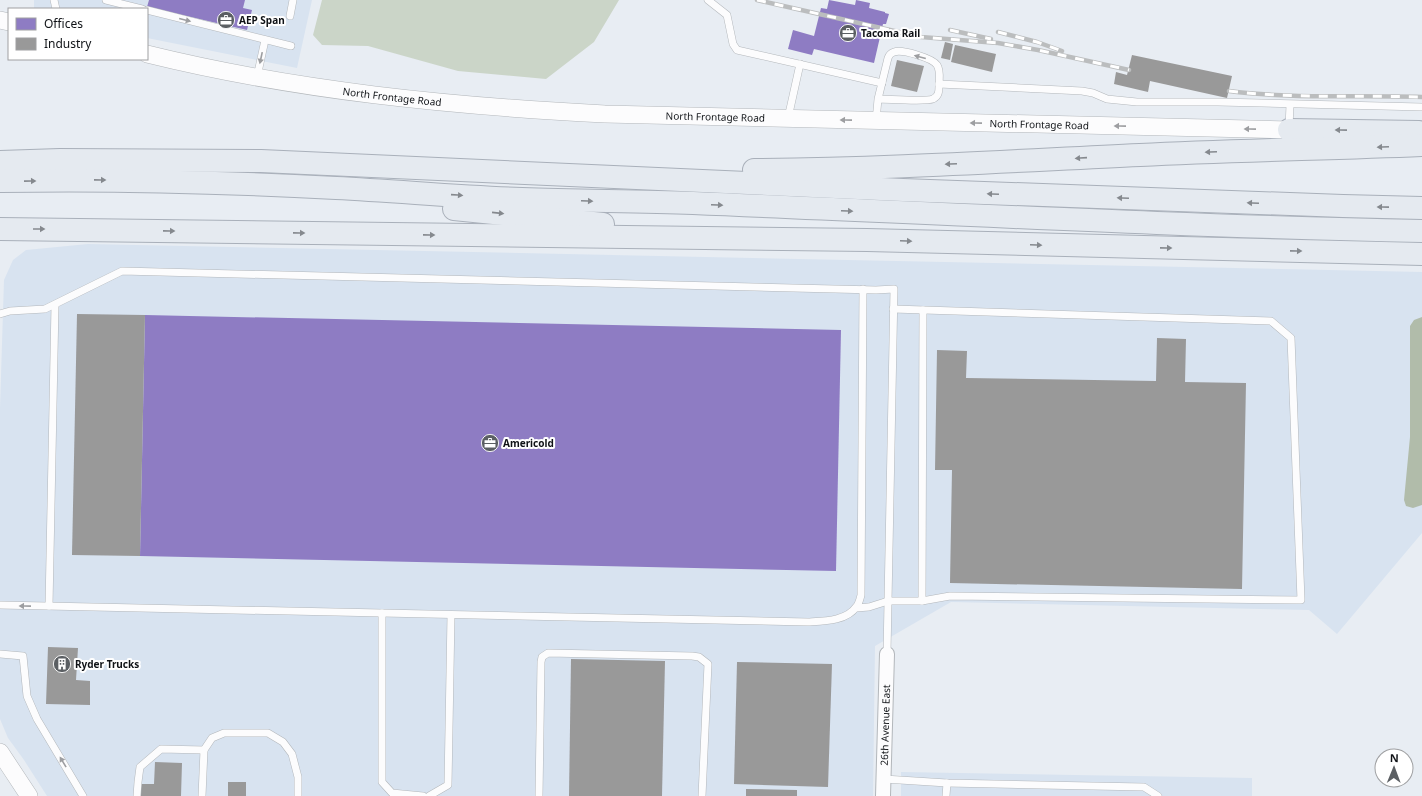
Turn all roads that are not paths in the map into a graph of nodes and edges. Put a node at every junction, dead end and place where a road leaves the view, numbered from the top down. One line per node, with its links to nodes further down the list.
1 (106, 0): 4 (lane)
2 (293, 0): 6 (lane)
3 (708, 0): 10 (lane)
4 (138, 8)
5 (148, 10): 7 (lane, one-way to 7)
6 (290, 16)
7 (265, 40): 8 (lane); 11 (lane, one-way to 11)
8 (292, 46)
9 (148, 54): 11 (street, North Frontage Road)
10 (800, 64): 12 (lane); 17 (lane)
11 (257, 77): 17 (street, North Frontage Road)
12 (882, 83): 13 (lane, one-way to 12); 14 (lane)
13 (939, 84): 14 (lane); 15 (lane)
14 (878, 99): 18 (lane)
15 (1290, 105): 16 (lane); 19 (lane)
16 (1422, 107)
17 (788, 119): 18 (street, North Frontage Road, one-way to 17)
18 (876, 121): 19 (street, North Frontage Road, one-way to 18)
19 (1289, 130): 20 (highway, one-way to 19)
20 (1422, 132)
21 (1422, 146): 24 (highway, one-way to 24)
22 (0, 162): 23 (highway)
23 (61, 170): 24 (highway); 25 (highway, one-way to 23); 26 (highway, one-way to 26)
24 (456, 170): 27 (highway, one-way to 24)
25 (0, 181)
26 (181, 181): 29 (highway, one-way to 29); 30 (highway, one-way to 30)
27 (1422, 208)
28 (0, 229): 30 (highway, one-way to 30)
29 (1422, 231)
30 (867, 240): 31 (highway, one-way to 31)
31 (1422, 254)
32 (863, 289): 33 (lane); 34 (lane); 41 (lane)
33 (55, 305): 36 (lane); 40 (lane)
34 (893, 309): 35 (lane); 37 (lane)
35 (923, 310): 38 (lane); 38 (lane)
36 (0, 314)
37 (888, 601): 38 (lane); 41 (lane); 45 (lane)
38 (922, 601)
39 (0, 605): 40 (lane, one-way to 39)
40 (49, 606): 42 (lane)
41 (856, 608): 43 (lane)
42 (382, 613): 43 (lane); 55 (lane)
43 (451, 615): 56 (lane)
44 (0, 654): 51 (lane, one-way to 44)
45 (887, 654): 48 (street, 26th Avenue East)
46 (204, 750): 52 (lane); 53 (lane); 54 (lane)
47 (0, 752): 50 (street)
48 (884, 779): 49 (lane); 59 (street, 26th Avenue East)
49 (947, 783): 60 (lane); 61 (lane)
50 (29, 796)
51 (83, 796)
52 (137, 796)
53 (202, 796)
54 (298, 796)
55 (423, 796)
56 (429, 796)
57 (539, 796): 58 (lane)
58 (702, 796)
59 (883, 796)
60 (946, 796)
61 (1158, 796)

